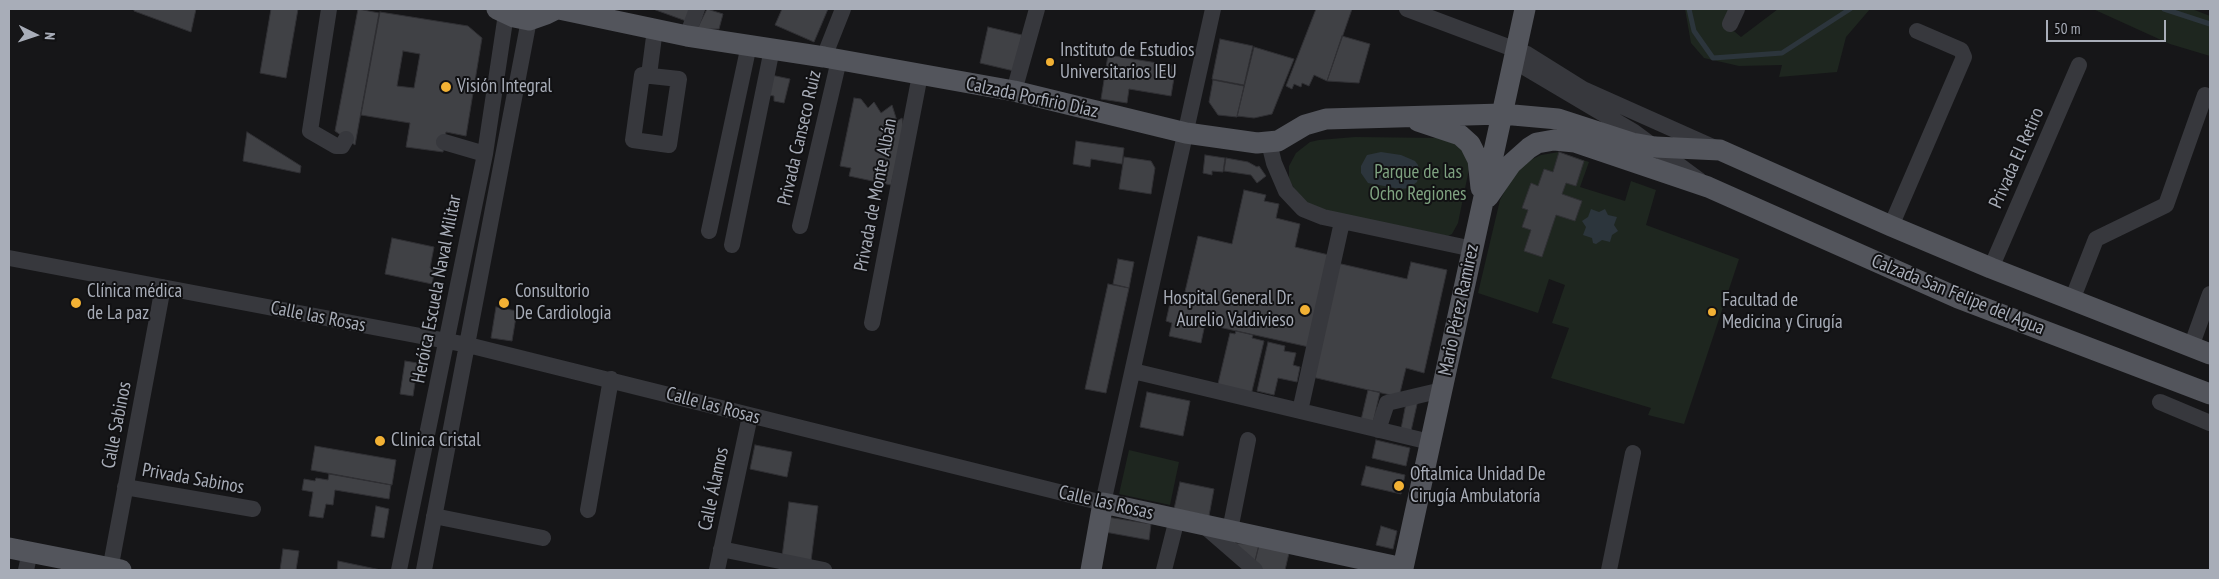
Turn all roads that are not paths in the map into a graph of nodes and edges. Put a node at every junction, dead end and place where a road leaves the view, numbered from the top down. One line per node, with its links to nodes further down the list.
1 (329, 9): 28 (street)
2 (560, 9): 11 (main road); 13 (main road, Calzada Porfirio Díaz)
3 (697, 9): 15 (street)
4 (842, 9): 19 (street, Privada Canseco Ruiz)
5 (1037, 9): 23 (street)
6 (1214, 9): 27 (street)
7 (1407, 9): 18 (street)
8 (1525, 9): 18 (main road, Mario Pérez Ramirez)
9 (1737, 9): 12 (street)
10 (501, 11): 11 (main road); 46 (street, Heróica Escuela Naval Militar)
11 (529, 20): 47 (street)
12 (1730, 24)
13 (655, 29): 15 (main road, Calzada Porfirio Díaz); 22 (street)
14 (1917, 31): 36 (street)
15 (687, 36): 16 (main road, Calzada Porfirio Díaz)
16 (749, 46): 17 (main road, Calzada Porfirio Díaz); 37 (street)
17 (772, 49): 19 (main road, Calzada Porfirio Díaz); 38 (street)
18 (1516, 50): 25 (main road, Mario Pérez Ramirez); 30 (street); 31 (street)
19 (832, 58): 21 (main road, Calzada Porfirio Díaz); 35 (street, Privada Canseco Ruiz)
20 (2079, 65): 41 (street, Privada El Retiro)
21 (920, 75): 23 (main road, Calzada Porfirio Díaz); 45 (street, Privada de Monte Albán)
22 (649, 76): 22 (street)
23 (1014, 91): 27 (main road, Calzada Porfirio Díaz)
24 (2205, 95): 44 (street)
25 (1502, 114): 26 (main road, Calzada Porfirio Díaz); 30 (main road, Calzada Porfirio Díaz); 33 (main road, Mario Pérez Ramirez)
26 (1403, 116): 29 (main road, Calzada Porfirio Díaz); 33 (main road)
27 (1186, 133): 29 (main road, Calzada Porfirio Díaz); 49 (street)
28 (346, 139)
29 (1269, 143): 34 (street)
30 (1655, 147): 31 (main road, Calzada Porfirio Díaz); 32 (street)
31 (1720, 150): 36 (main road, Calzada San Felipe del Agua)
32 (1708, 187): 33 (main road, Calzada San Felipe del Agua); 52 (main road, Calzada San Felipe del Agua)
33 (1482, 206): 39 (main road, Mario Pérez Ramirez)
34 (1342, 222): 39 (street); 54 (street)
35 (800, 226)
36 (1890, 226): 41 (main road, Calzada San Felipe del Agua)
37 (709, 231)
38 (732, 245)
39 (1473, 249): 51 (main road, Mario Pérez Ramirez)
40 (9, 258): 42 (street, Calle las Rosas)
41 (1991, 268): 44 (main road, Calzada San Felipe del Agua)
42 (163, 287): 46 (street, Calle las Rosas); 61 (street, Calle Sabinos)
43 (2210, 294): 48 (street)
44 (2072, 300): 48 (main road, Calzada San Felipe del Agua)
45 (872, 323)
46 (448, 342): 47 (street, Calle las Rosas); 75 (street, Heróica Escuela Naval Militar)
47 (468, 345): 50 (street, Calle las Rosas); 65 (street)
48 (2201, 350)
49 (1133, 371): 54 (street); 62 (street)
50 (611, 379): 55 (street, Calle las Rosas); 64 (street)
51 (1442, 390): 57 (street); 59 (main road, Mario Pérez Ramirez)
52 (2210, 394)
53 (2160, 402): 56 (street)
54 (1300, 411): 57 (street)
55 (750, 416): 62 (street, Calle las Rosas); 71 (street, Calle Álamos)
56 (2210, 421)
57 (1378, 430): 59 (street)
58 (1248, 440): 68 (street)
59 (1430, 442): 73 (main road, Mario Pérez Ramirez)
60 (1633, 453): 82 (street)
61 (125, 487): 63 (street, Privada Sabinos); 74 (street, Calle Sabinos)
62 (1103, 503): 66 (main road, Calle las Rosas); 79 (main road)
63 (254, 509)
64 (588, 510)
65 (434, 516): 69 (street); 76 (street)
66 (1177, 519): 67 (main road, Calle las Rosas); 80 (street)
67 (1202, 524): 68 (main road, Calle las Rosas); 81 (street)
68 (1230, 530): 73 (main road, Calle las Rosas)
69 (543, 538)
70 (9, 548): 72 (main road)
71 (721, 549): 77 (street, Calle Álamos); 78 (street)
72 (28, 561): 74 (main road)
73 (1406, 569)
74 (114, 570)
75 (399, 570)
76 (424, 570)
77 (717, 570)
78 (824, 570)
79 (1091, 570)
80 (1164, 570)
81 (1255, 570)
82 (1608, 570)

